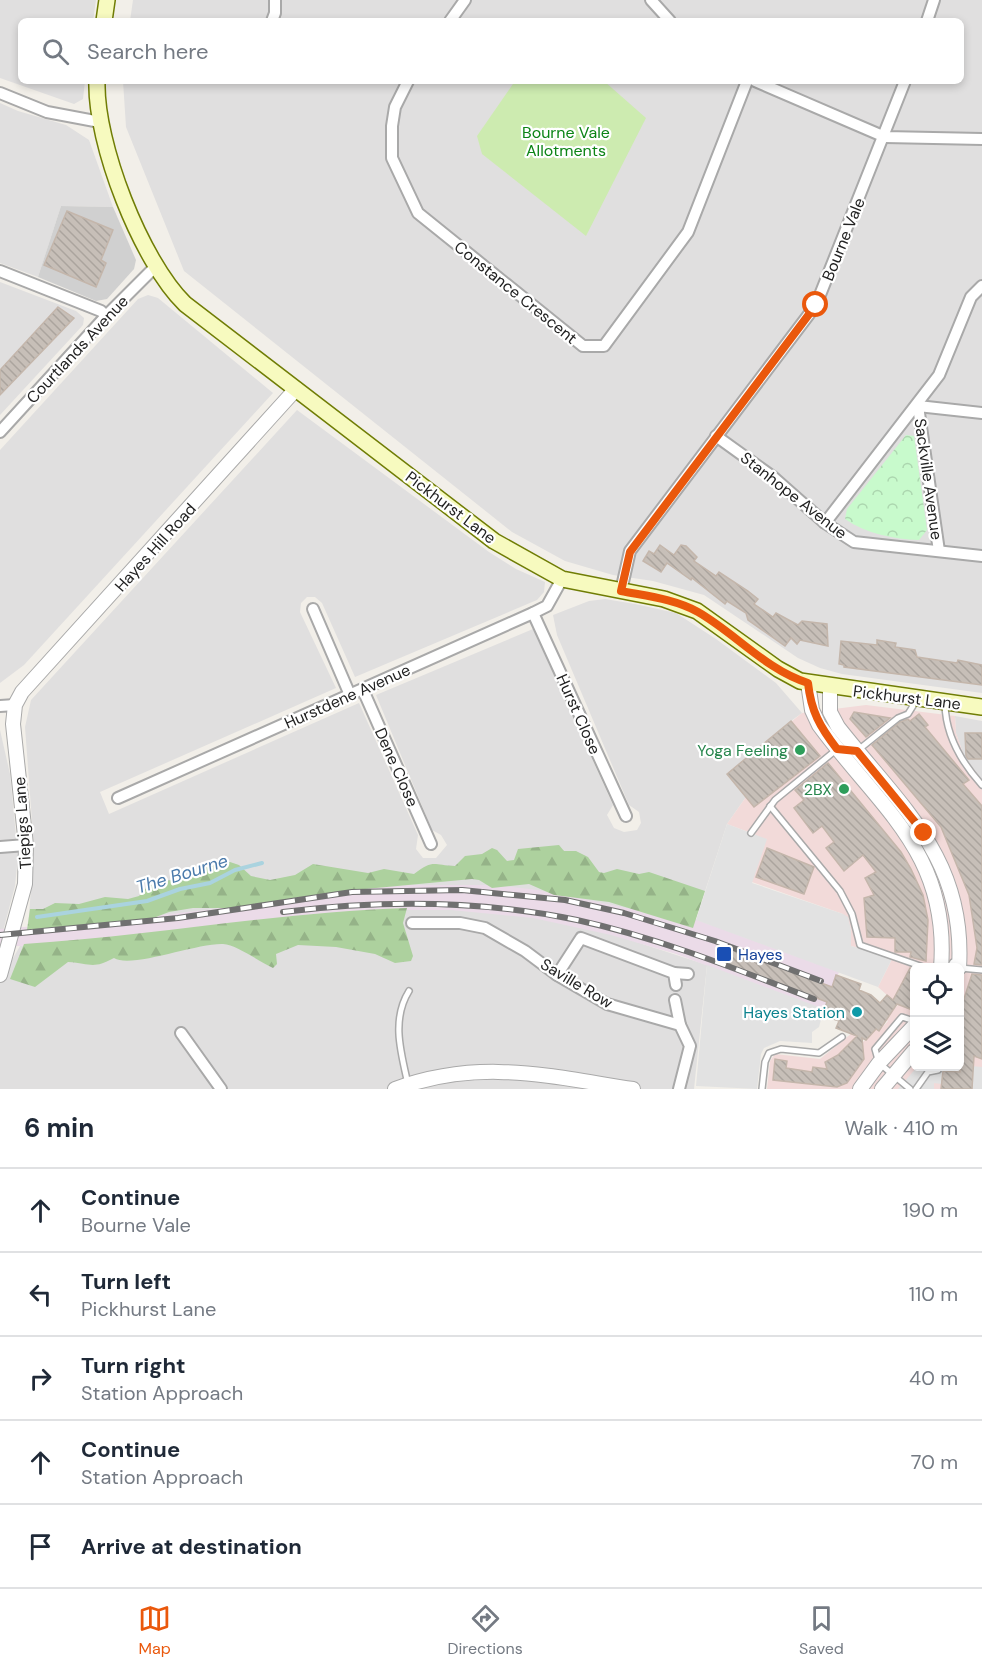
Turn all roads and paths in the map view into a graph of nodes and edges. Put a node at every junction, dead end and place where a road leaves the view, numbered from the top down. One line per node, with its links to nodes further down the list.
1 (107, 0): 6 (main road)
2 (274, 0): 7 (street)
3 (465, 0): 8 (street)
4 (651, 0): 9 (street)
5 (934, 0): 10 (street)
6 (104, 18)
7 (273, 18)
8 (452, 18)
9 (667, 18)
10 (928, 18)
11 (97, 84): 17 (main road, Pickhurst Lane)
12 (406, 84): 13 (street, Constance Crescent)
13 (746, 84)
14 (762, 84): 18 (street)
15 (904, 84): 18 (street, Bourne Vale)
16 (0, 93): 17 (street)
17 (100, 122): 20 (main road, Pickhurst Lane)
18 (885, 137): 19 (street); 28 (street, Bourne Vale)
19 (982, 138)
20 (155, 267): 23 (street, Courtlands Avenue); 24 (main road, Pickhurst Lane)
21 (0, 271): 23 (street)
22 (982, 286): 25 (street, Sackville Avenue)
23 (106, 316): 27 (street, Courtlands Avenue)
24 (296, 389): 32 (main road, Pickhurst Lane); 42 (street, Hayes Hill Road)
25 (918, 406): 26 (street); 29 (street, Sackville Avenue); 30 (street, Sackville Avenue)
26 (982, 413)
27 (0, 432)
28 (716, 436): 29 (street, Stanhope Avenue); 33 (street, Bourne Vale)
29 (825, 523): 30 (street, Stanhope Avenue)
30 (939, 551): 31 (street, Stanhope Avenue)
31 (982, 556)
32 (562, 579): 33 (main road, Pickhurst Lane); 35 (street, Hurstdene Avenue)
33 (621, 591): 36 (main road, Pickhurst Lane)
34 (313, 609): 39 (street)
35 (533, 613): 38 (street, Hurstdene Avenue); 50 (street, Hurst Close)
36 (808, 683): 37 (main road, Pickhurst Lane); 45 (street)
37 (830, 687): 40 (main road, Pickhurst Lane); 46 (street)
38 (363, 690): 39 (street, Hurstdene Avenue); 52 (street, Dene Close)
39 (350, 695): 48 (street, Hurstdene Avenue)
40 (914, 696): 41 (main road, Pickhurst Lane); 46 (lane)
41 (944, 700): 44 (main road, Pickhurst Lane); 47 (lane)
42 (15, 705): 43 (street); 53 (street, Tiepigs Lane)
43 (0, 706)
44 (982, 707)
45 (837, 749): 46 (lane); 49 (lane); 57 (street)
46 (857, 751): 58 (street)
47 (982, 786)
48 (118, 798)
49 (770, 806): 51 (lane); 56 (lane)
50 (626, 816)
51 (751, 832)
52 (431, 844)
53 (26, 845): 54 (street); 63 (street, Tiepigs Lane)
54 (0, 846)
55 (412, 923): 64 (street, Saville Row)
56 (912, 963)
57 (941, 963)
58 (957, 963)
59 (964, 967): 60 (lane)
60 (982, 970)
61 (674, 973): 62 (street); 64 (street); 65 (street)
62 (688, 974)
63 (0, 975)
64 (557, 975): 69 (street, Saville Row)
65 (676, 985)
66 (409, 991): 77 (lane)
67 (675, 1000): 69 (street)
68 (910, 1019): 74 (lane)
69 (680, 1025): 80 (street)
70 (910, 1031): 74 (street)
71 (181, 1033): 78 (street)
72 (842, 1037): 81 (lane)
73 (910, 1056): 76 (street)
74 (879, 1063): 76 (lane); 82 (street)
75 (933, 1071): 85 (lane)
76 (892, 1075): 83 (street); 84 (lane)
77 (400, 1088): 79 (street)
78 (221, 1089)
79 (633, 1089)
80 (679, 1089)
81 (762, 1089)
82 (860, 1089)
83 (882, 1089)
84 (910, 1089)
85 (916, 1089)

